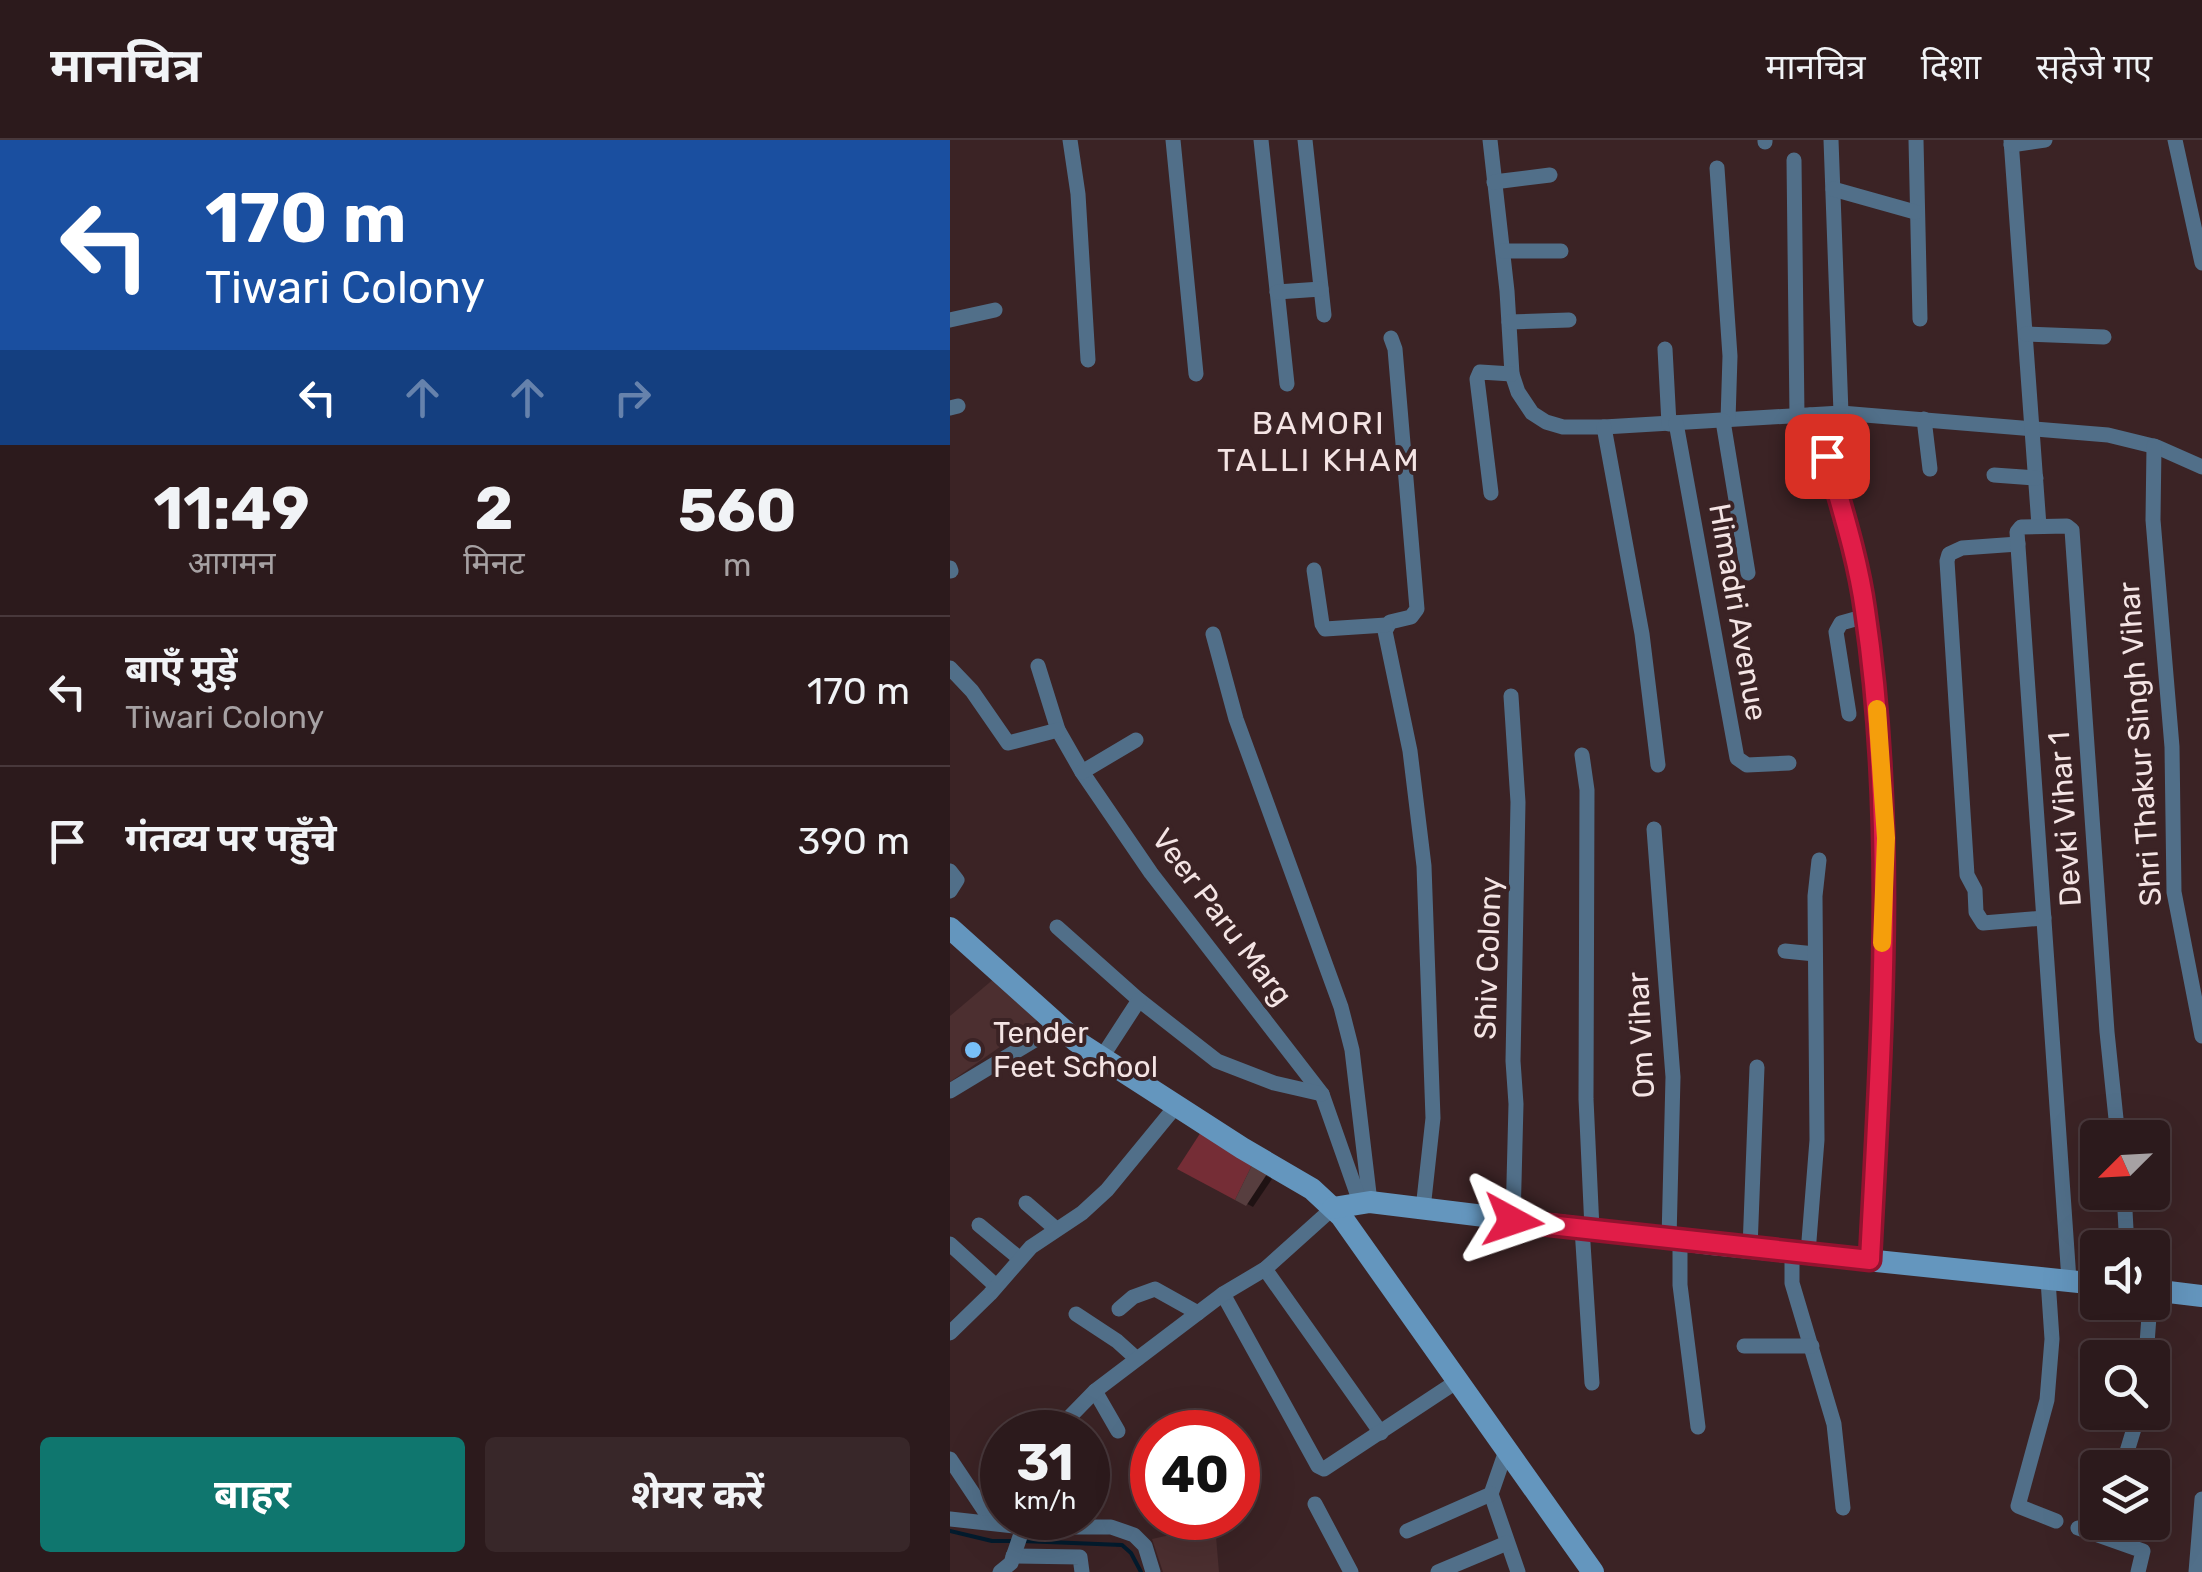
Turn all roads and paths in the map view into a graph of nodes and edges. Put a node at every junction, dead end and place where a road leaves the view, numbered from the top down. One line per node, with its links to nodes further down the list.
1 (1070, 140): 32 (street)
2 (1173, 140): 33 (street)
3 (1261, 140): 21 (street)
4 (1305, 140): 20 (street)
5 (1490, 140): 14 (street)
6 (1831, 140): 15 (street)
7 (1916, 140): 16 (street)
8 (2044, 140): 10 (street)
9 (2175, 140): 19 (street)
10 (2011, 143): 28 (street)
11 (1794, 160): 37 (street)
12 (1717, 168): 39 (street)
13 (1550, 175): 14 (street)
14 (1494, 182): 17 (street)
15 (1833, 189): 16 (street); 36 (street)
16 (1916, 212): 24 (street)
17 (1502, 251): 18 (street); 27 (street)
18 (1561, 251)
19 (2202, 262)
20 (1321, 288): 21 (street); 23 (street)
21 (1277, 292): 35 (street)
22 (995, 310): 25 (street)
23 (1324, 315)
24 (1920, 319)
25 (950, 320)
26 (1569, 320): 27 (street)
27 (1508, 322): 34 (street)
28 (2026, 334): 29 (street); 42 (street)
29 (2104, 337)
30 (1391, 338): 54 (street)
31 (1665, 349): 40 (street)
32 (1088, 360)
33 (1196, 374)
34 (1512, 374): 41 (street); 48 (street)
35 (1287, 384)
36 (1841, 413): 37 (street); 38 (street)
37 (1803, 416): 39 (street); 53 (street)
38 (1924, 419): 42 (street); 45 (street)
39 (1726, 420): 40 (street); 52 (street)
40 (1672, 424): 41 (street); 63 (street, Himadri Avenue)
41 (1604, 427): 64 (street)
42 (2032, 430): 43 (street); 47 (street)
43 (2154, 446): 44 (street); 77 (street, Shri Thakur Singh Vihar)
44 (2202, 467)
45 (1930, 469)
46 (1994, 475): 47 (street)
47 (2036, 478): 49 (street)
48 (1491, 493)
49 (2039, 526): 50 (street); 83 (street, Devki Vihar 1)
50 (2018, 544): 70 (street); 70 (street)
51 (1314, 570): 54 (street)
52 (1748, 573)
53 (1866, 616): 59 (street); 97 (street)
54 (1386, 625): 87 (street)
55 (1214, 634): 84 (street)
56 (1038, 666): 60 (street, Veer Paru Marg)
57 (950, 668): 60 (street)
58 (1510, 696): 88 (street, Shiv Colony)
59 (1849, 714)
60 (1058, 730): 65 (street, Veer Paru Marg)
61 (1136, 740): 65 (street)
62 (1582, 755): 90 (street)
63 (1788, 764)
64 (1658, 766)
65 (1082, 772): 81 (street, Veer Paru Marg)
66 (1654, 828): 92 (street, Om Vihar)
67 (1819, 860): 74 (street)
68 (950, 871): 69 (street)
69 (950, 891)
70 (2044, 918): 99 (street)
71 (1057, 926): 75 (street)
72 (950, 928): 76 (street)
73 (1786, 951): 74 (street)
74 (1815, 954): 95 (street)
75 (1140, 1000): 78 (street); 81 (street)
76 (1058, 1026): 78 (street); 80 (street)
77 (2202, 1036)
78 (1102, 1057): 82 (street)
79 (1757, 1067): 94 (street)
80 (950, 1091)
81 (1322, 1094): 84 (street, Veer Paru Marg)
82 (1176, 1106): 86 (street); 91 (street)
83 (2116, 1120)
84 (1365, 1202): 86 (street); 87 (street)
85 (1026, 1203): 91 (street)
86 (1333, 1208): 98 (street); 112 (street)
87 (1423, 1209): 88 (street)
88 (1513, 1221): 90 (street)
89 (979, 1225): 96 (street)
90 (1587, 1228): 92 (street); 113 (street)
91 (1056, 1229): 96 (street)
92 (1674, 1240): 94 (street); 116 (street, Om Vihar)
93 (950, 1244): 101 (street)
94 (1750, 1248): 95 (street)
95 (1800, 1252): 97 (street); 110 (street)
96 (1019, 1258): 101 (street)
97 (1870, 1260): 99 (street)
98 (1265, 1269): 103 (street); 118 (street)
99 (2058, 1280): 100 (street); 128 (street)
100 (2080, 1282)
101 (996, 1286): 108 (street)
102 (2170, 1292): 104 (street)
103 (1223, 1294): 106 (street); 118 (street)
104 (2202, 1296)
105 (1119, 1309): 106 (street)
106 (1198, 1313): 111 (street)
107 (1076, 1314): 111 (street)
108 (950, 1334)
109 (1744, 1346): 110 (street)
110 (1812, 1346): 124 (street)
111 (1137, 1360): 114 (street)
112 (1458, 1380): 118 (street); 119 (street)
113 (1592, 1383)
114 (1095, 1391): 115 (street); 117 (street)
115 (1076, 1410)
116 (1698, 1427)
117 (1118, 1432)
118 (1381, 1433)
119 (1507, 1448): 121 (street); 138 (street)
120 (950, 1459): 122 (street)
121 (1491, 1494): 129 (street); 131 (street)
122 (980, 1504)
123 (1314, 1504): 135 (street)
124 (1843, 1508)
125 (2201, 1509): 140 (street)
126 (950, 1518): 127 (street)
127 (980, 1521)
128 (2056, 1521)
129 (1407, 1530)
130 (2121, 1540): 139 (street)
131 (1507, 1543): 136 (street); 137 (street)
132 (1015, 1549): 133 (street); 134 (street)
133 (1082, 1572)
134 (1152, 1572)
135 (1351, 1572)
136 (1438, 1572)
137 (1518, 1572)
138 (1592, 1572)
139 (2138, 1572)
140 (2196, 1572)

